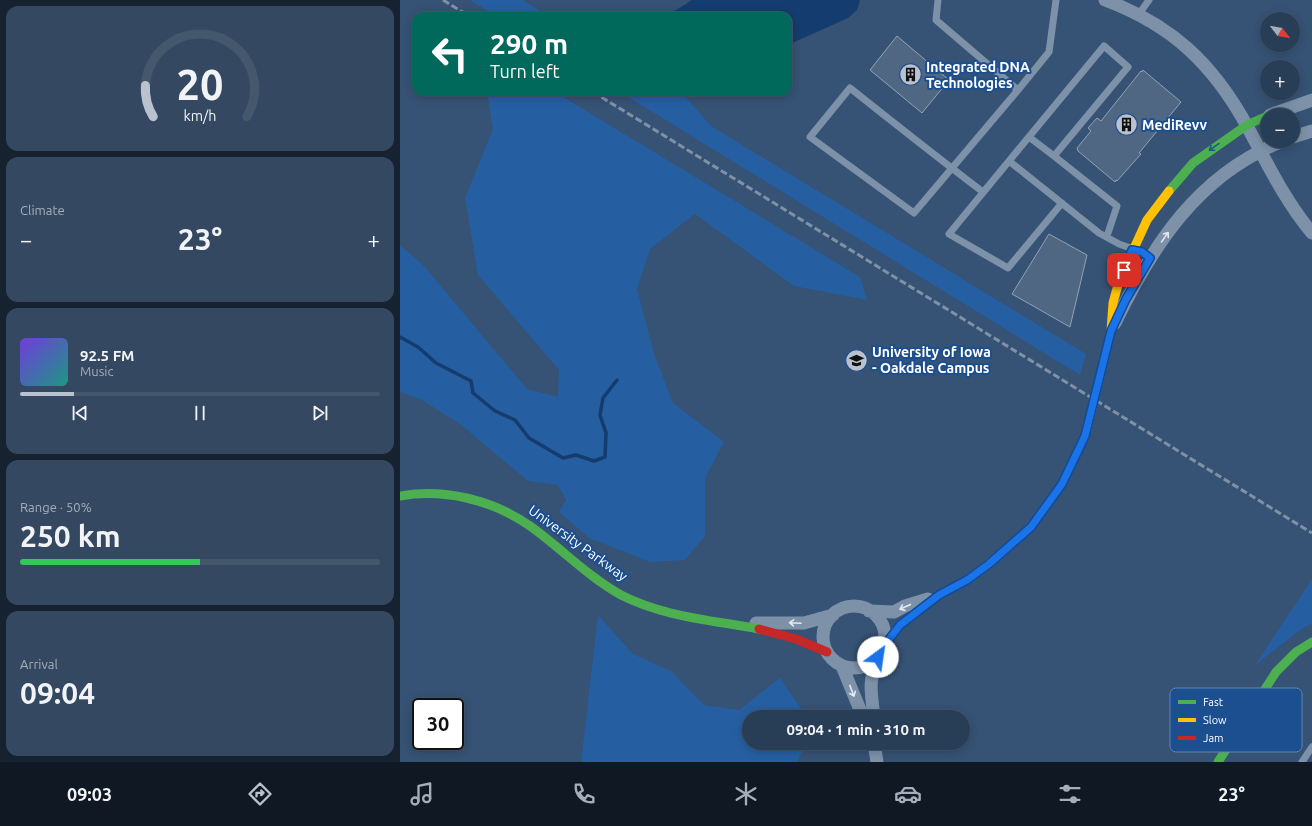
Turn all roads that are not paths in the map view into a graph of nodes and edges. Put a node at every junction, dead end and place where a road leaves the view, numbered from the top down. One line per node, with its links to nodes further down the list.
1 (938, 0): 6 (lane)
2 (1056, 0): 6 (lane)
3 (1105, 0): 5 (street)
4 (1149, 0): 5 (lane)
5 (1139, 14): 10 (street)
6 (1018, 90): 18 (lane)
7 (1312, 100): 8 (street)
8 (1290, 108)
9 (1260, 119): 10 (street)
10 (1247, 125): 15 (street); 23 (street, one-way to 23)
11 (1312, 131): 12 (street)
12 (1300, 135)
13 (1029, 137): 16 (lane); 16 (lane); 17 (lane)
14 (1265, 148): 15 (street)
15 (1260, 150): 21 (street); 24 (street, one-way to 15)
16 (1054, 156): 22 (lane)
17 (1009, 161): 19 (lane); 20 (lane)
18 (952, 168): 18 (lane); 19 (lane)
19 (983, 192): 20 (lane)
20 (1062, 203): 22 (lane)
21 (1312, 233)
22 (1107, 236): 23 (lane)
23 (1132, 250): 24 (lane); 25 (street)
24 (1150, 258): 25 (street)
25 (1111, 331): 27 (street)
26 (400, 496): 30 (street, University Parkway)
27 (939, 595): 28 (street, one-way to 28); 33 (street)
28 (869, 611): 29 (street); 33 (street)
29 (833, 615): 30 (street, University Parkway, one-way to 30); 32 (street)
30 (736, 624): 32 (street, University Parkway)
31 (1312, 642): 35 (street)
32 (827, 652): 34 (street)
33 (881, 652): 34 (street); 37 (street)
34 (842, 666): 36 (street, one-way to 36)
35 (1266, 688)
36 (860, 710)
37 (873, 710)
38 (1312, 747): 43 (lane)
39 (875, 750): 41 (street)
40 (1224, 752): 42 (street)
41 (877, 762)
42 (1218, 762)
43 (1302, 762)

